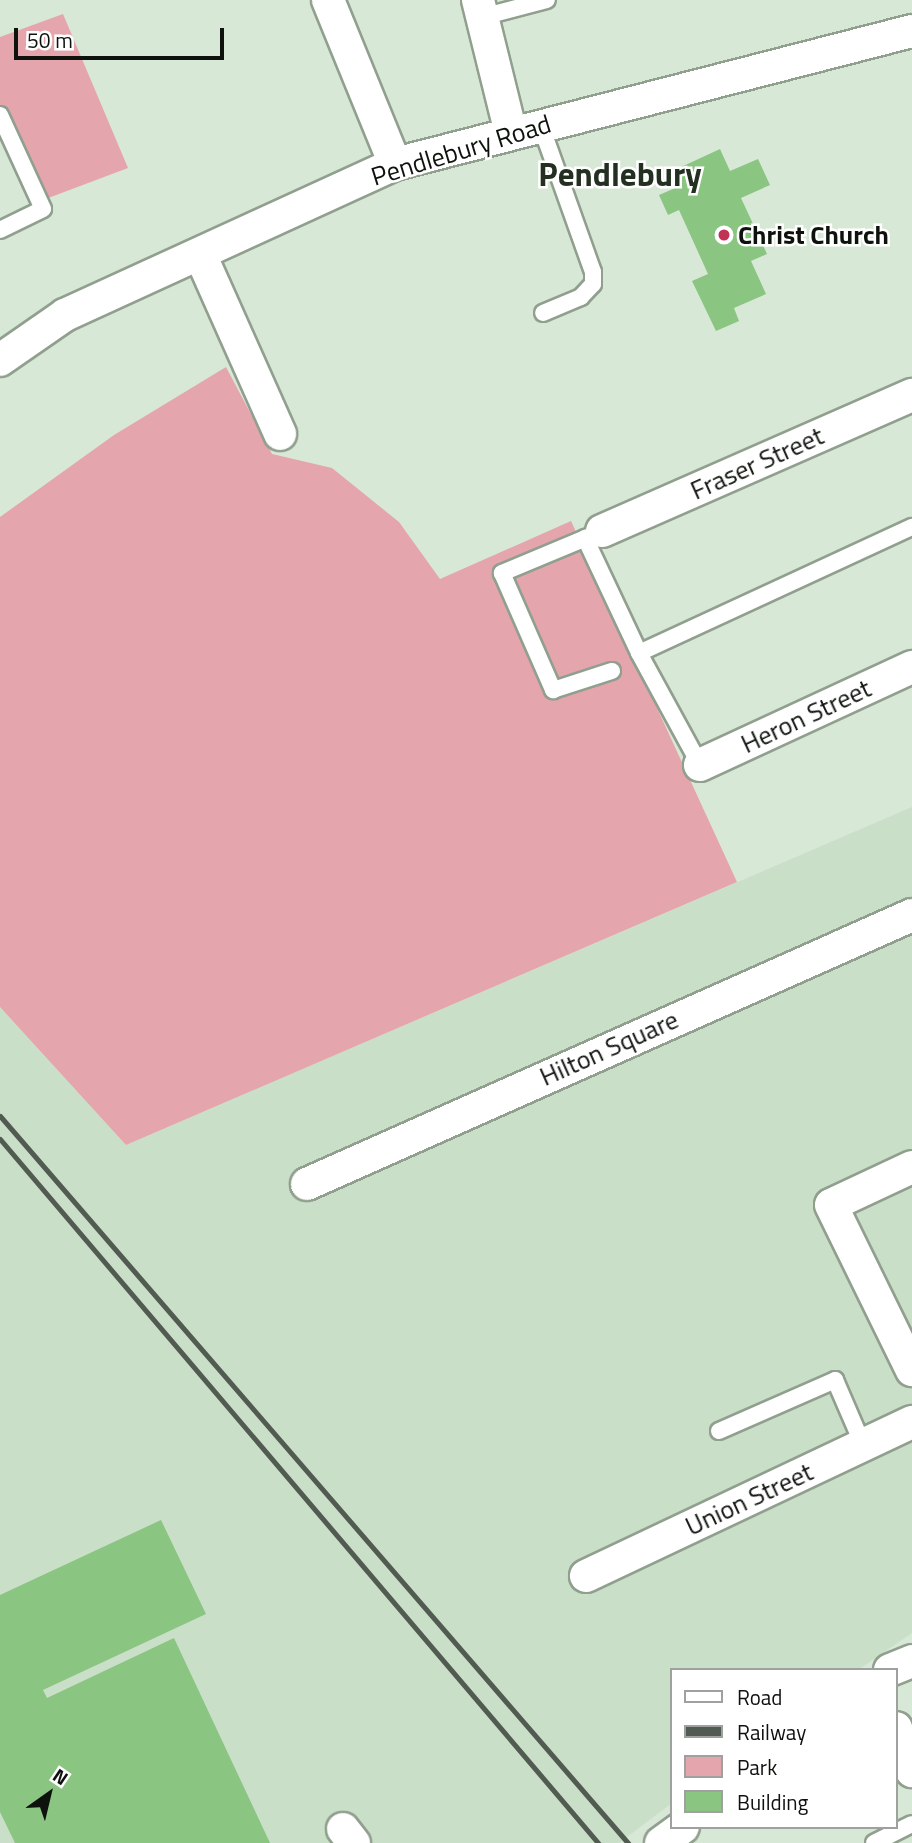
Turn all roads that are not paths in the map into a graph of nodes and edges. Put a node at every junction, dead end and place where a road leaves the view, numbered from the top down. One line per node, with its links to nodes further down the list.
1 (328, 0): 7 (street)
2 (547, 0): 3 (lane)
3 (480, 8): 6 (street)
4 (912, 31): 6 (street, Pendlebury Road)
5 (0, 115): 8 (lane)
6 (526, 130): 7 (street, Pendlebury Road); 10 (lane)
7 (395, 164): 9 (street, Pendlebury Road)
8 (0, 230)
9 (201, 254): 11 (street, Pendlebury Road); 13 (street)
10 (542, 313)
11 (0, 360)
12 (912, 395): 15 (street, Fraser Street)
13 (280, 434)
14 (912, 527): 16 (lane)
15 (594, 534): 16 (lane); 18 (lane)
16 (639, 653): 19 (lane)
17 (912, 667): 19 (street, Heron Street)
18 (612, 671)
19 (700, 765)
20 (912, 915): 22 (street, Hilton Square)
21 (912, 1167): 23 (street)
22 (307, 1184)
23 (912, 1370)
24 (912, 1422): 26 (street, Union Street)
25 (719, 1431): 26 (lane)
26 (863, 1445): 27 (street, Union Street)
27 (586, 1576)
28 (912, 1661): 29 (street)
29 (895, 1668)
30 (898, 1734): 31 (street)
31 (912, 1772)
32 (912, 1824): 35 (lane)
33 (680, 1829): 34 (street)
34 (661, 1843)
35 (874, 1843)

